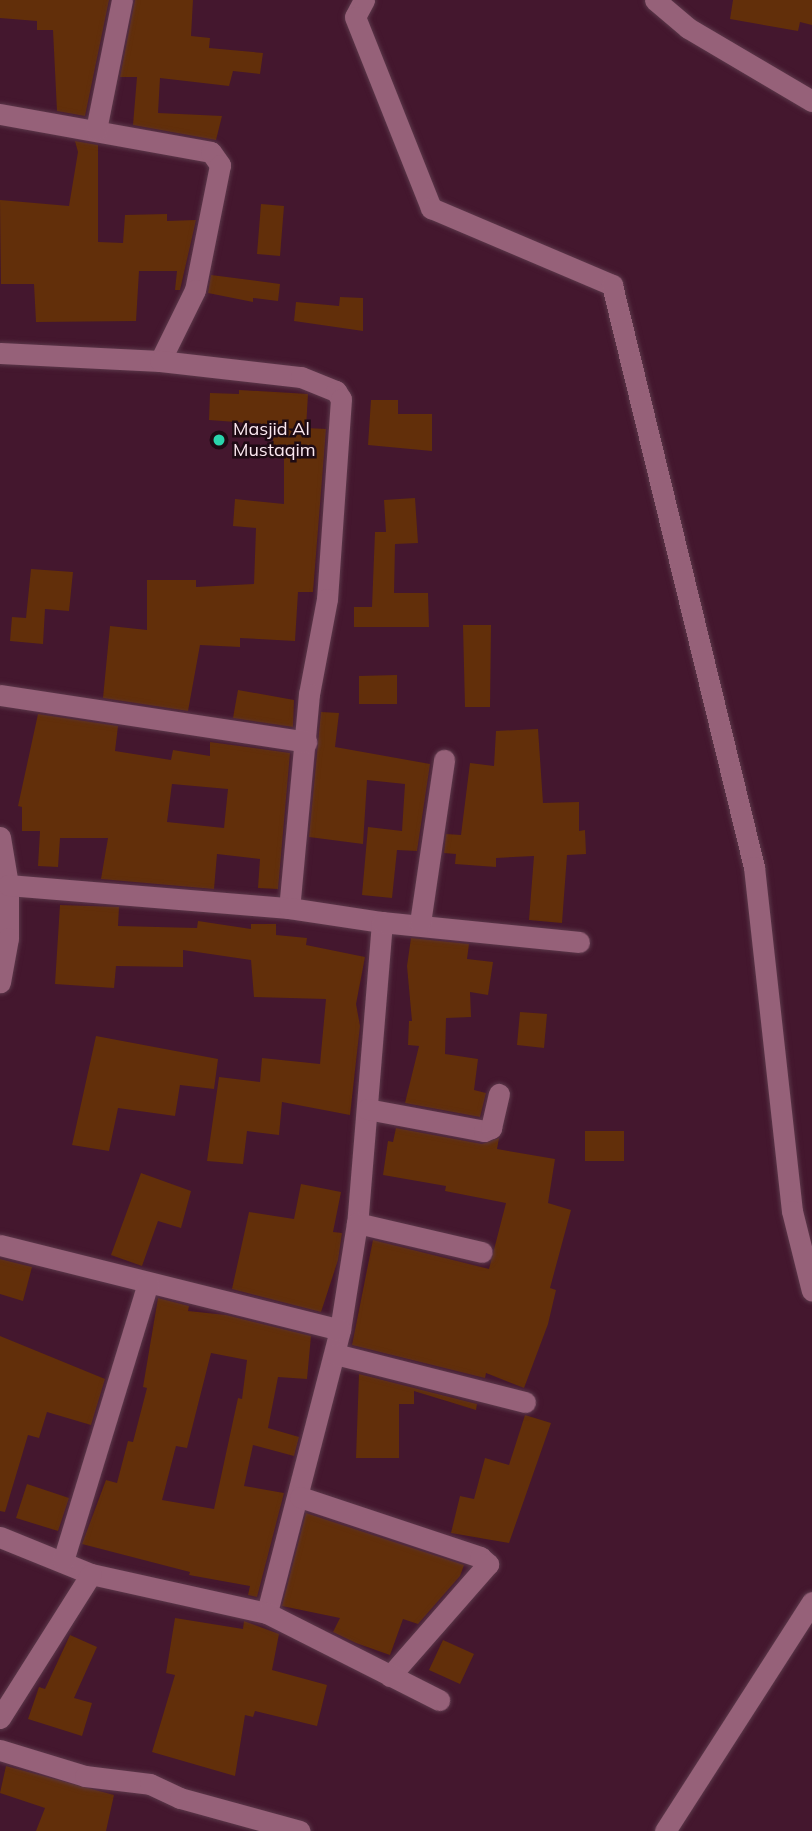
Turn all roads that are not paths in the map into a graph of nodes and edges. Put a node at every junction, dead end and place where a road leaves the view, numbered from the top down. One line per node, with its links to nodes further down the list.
1 (122, 0): 6 (street)
2 (364, 0): 25 (street)
3 (655, 0): 4 (street)
4 (812, 101)
5 (0, 114): 6 (street)
6 (96, 130): 8 (street)
7 (0, 353): 8 (street)
8 (160, 361): 10 (street)
9 (0, 695): 10 (street)
10 (306, 742): 14 (street)
11 (444, 760): 16 (street)
12 (0, 837): 13 (street)
13 (8, 884): 14 (street); 18 (street)
14 (289, 908): 15 (street)
15 (382, 922): 16 (street); 20 (street)
16 (419, 923): 17 (street)
17 (579, 942)
18 (0, 982)
19 (499, 1094): 20 (street)
20 (367, 1109): 21 (street)
21 (357, 1223): 23 (street); 26 (street)
22 (0, 1245): 24 (street)
23 (482, 1252)
24 (148, 1283): 26 (street); 31 (street)
25 (812, 1291)
26 (340, 1330): 27 (street)
27 (335, 1354): 28 (street); 29 (street)
28 (525, 1402)
29 (300, 1497): 34 (street); 35 (street)
30 (0, 1537): 31 (street)
31 (63, 1561): 32 (street)
32 (91, 1574): 34 (street); 37 (street)
33 (812, 1602): 40 (street)
34 (267, 1613): 35 (street)
35 (390, 1676): 36 (street)
36 (439, 1700)
37 (0, 1718)
38 (0, 1750): 39 (street)
39 (300, 1831)
40 (665, 1831)

